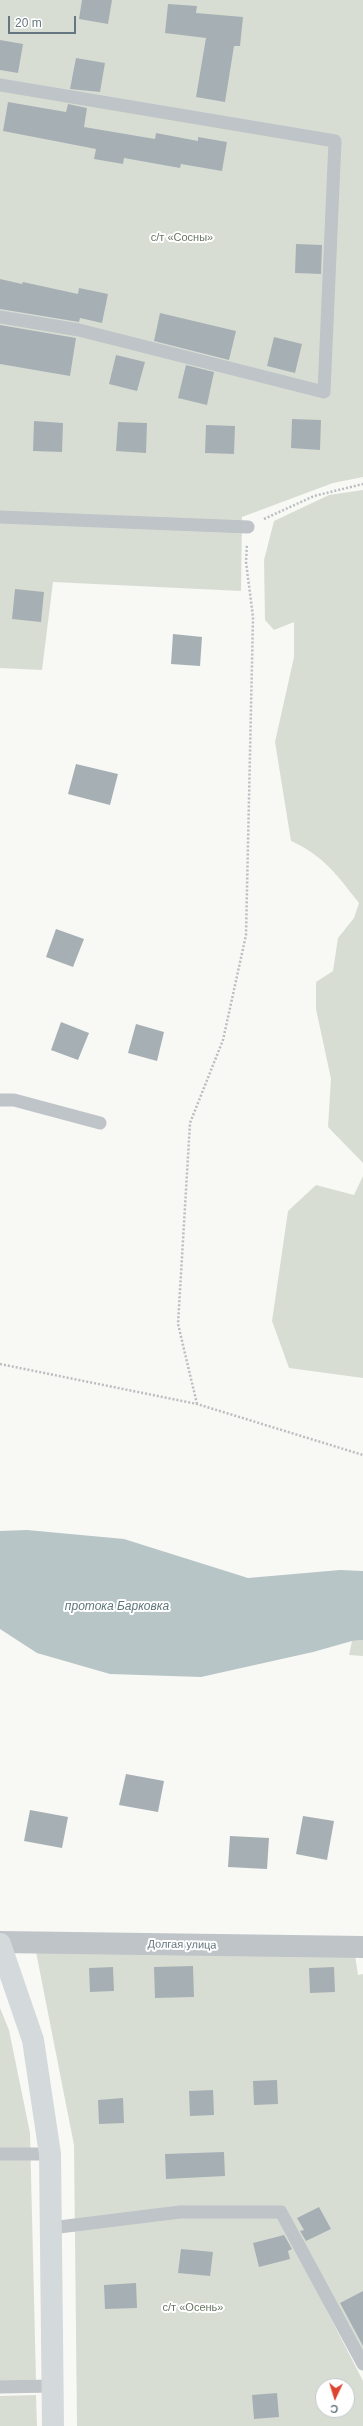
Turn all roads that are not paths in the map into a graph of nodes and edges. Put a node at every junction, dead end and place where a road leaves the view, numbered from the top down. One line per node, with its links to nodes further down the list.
1 (0, 86): 2 (lane)
2 (0, 317)
3 (0, 517): 4 (lane)
4 (248, 527)
5 (0, 1100): 6 (lane)
6 (100, 1123)
7 (0, 1943): 8 (street, Долгая улица); 10 (main road)
8 (363, 1947)
9 (0, 2154): 10 (lane)
10 (50, 2154): 11 (main road)
11 (52, 2228): 12 (lane); 13 (main road)
12 (363, 2364)
13 (52, 2386): 14 (lane); 15 (main road)
14 (0, 2387)
15 (53, 2426)

